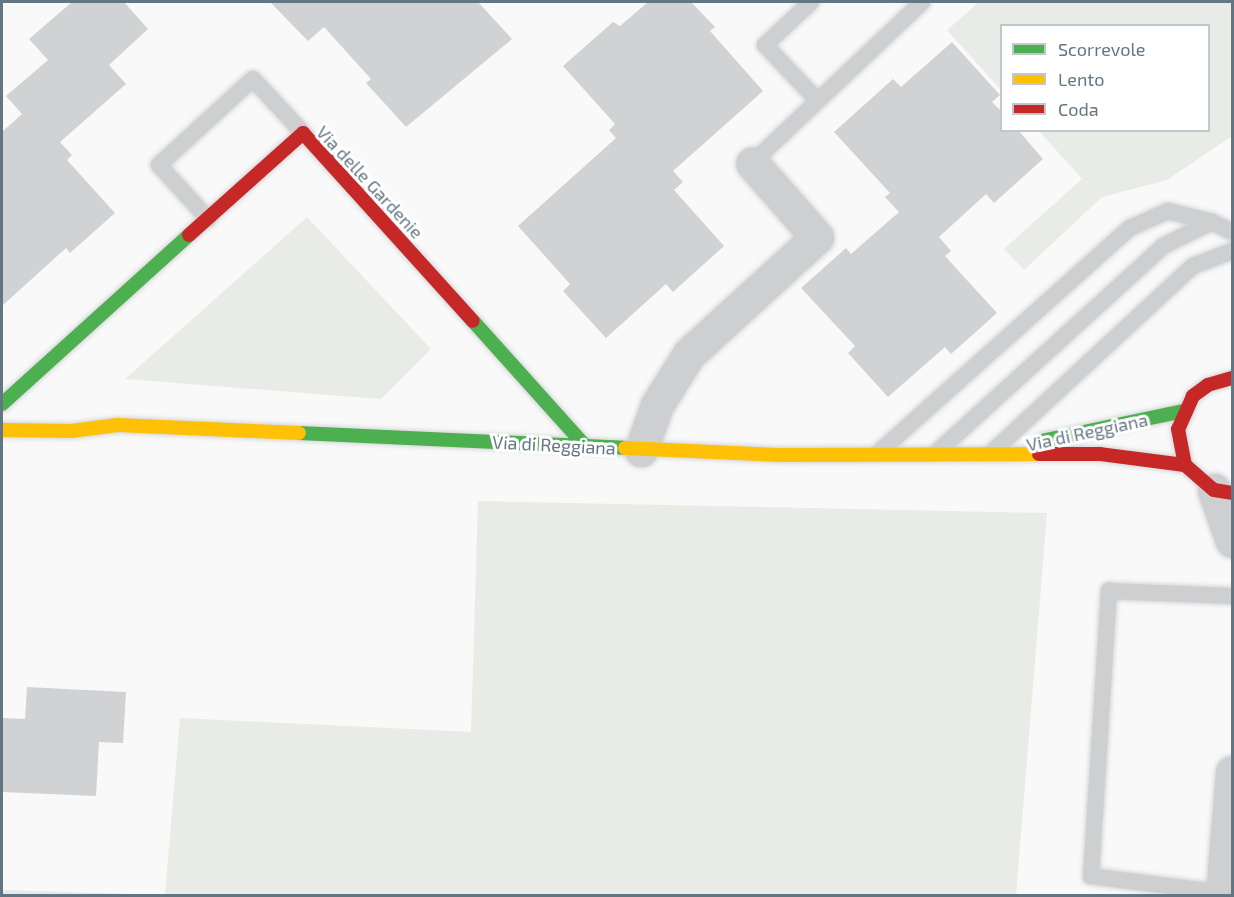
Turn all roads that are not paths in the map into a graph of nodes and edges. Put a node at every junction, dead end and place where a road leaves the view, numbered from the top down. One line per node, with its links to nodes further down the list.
1 (811, 2): 3 (lane)
2 (922, 2): 3 (lane)
3 (818, 100): 5 (lane)
4 (303, 134): 6 (street, Via delle Gardenie); 6 (lane); 15 (street, Via delle Gardenie)
5 (752, 163): 16 (street)
6 (208, 219): 13 (street, Via delle Gardenie)
7 (1212, 222): 8 (lane); 18 (lane); 19 (lane)
8 (1233, 231)
9 (1233, 251): 17 (lane)
10 (1233, 378): 11 (street)
11 (1183, 411): 17 (street, Via di Reggiana); 20 (street)
12 (78, 413): 14 (street, Via di Reggiana)
13 (6, 418): 14 (street, Via di Reggiana)
14 (118, 425): 15 (street, Via di Reggiana)
15 (585, 446): 16 (street, Via di Reggiana)
16 (641, 450): 19 (street, Via di Reggiana)
17 (991, 453): 18 (street, Via di Reggiana); 20 (street, Via di Reggiana)
18 (934, 455): 19 (street, Via di Reggiana)
19 (874, 457)
20 (1185, 465): 21 (street)
21 (1223, 491): 22 (street)
22 (1233, 541)
23 (1233, 596): 25 (lane)
24 (1233, 772): 25 (street)
25 (1222, 894)

